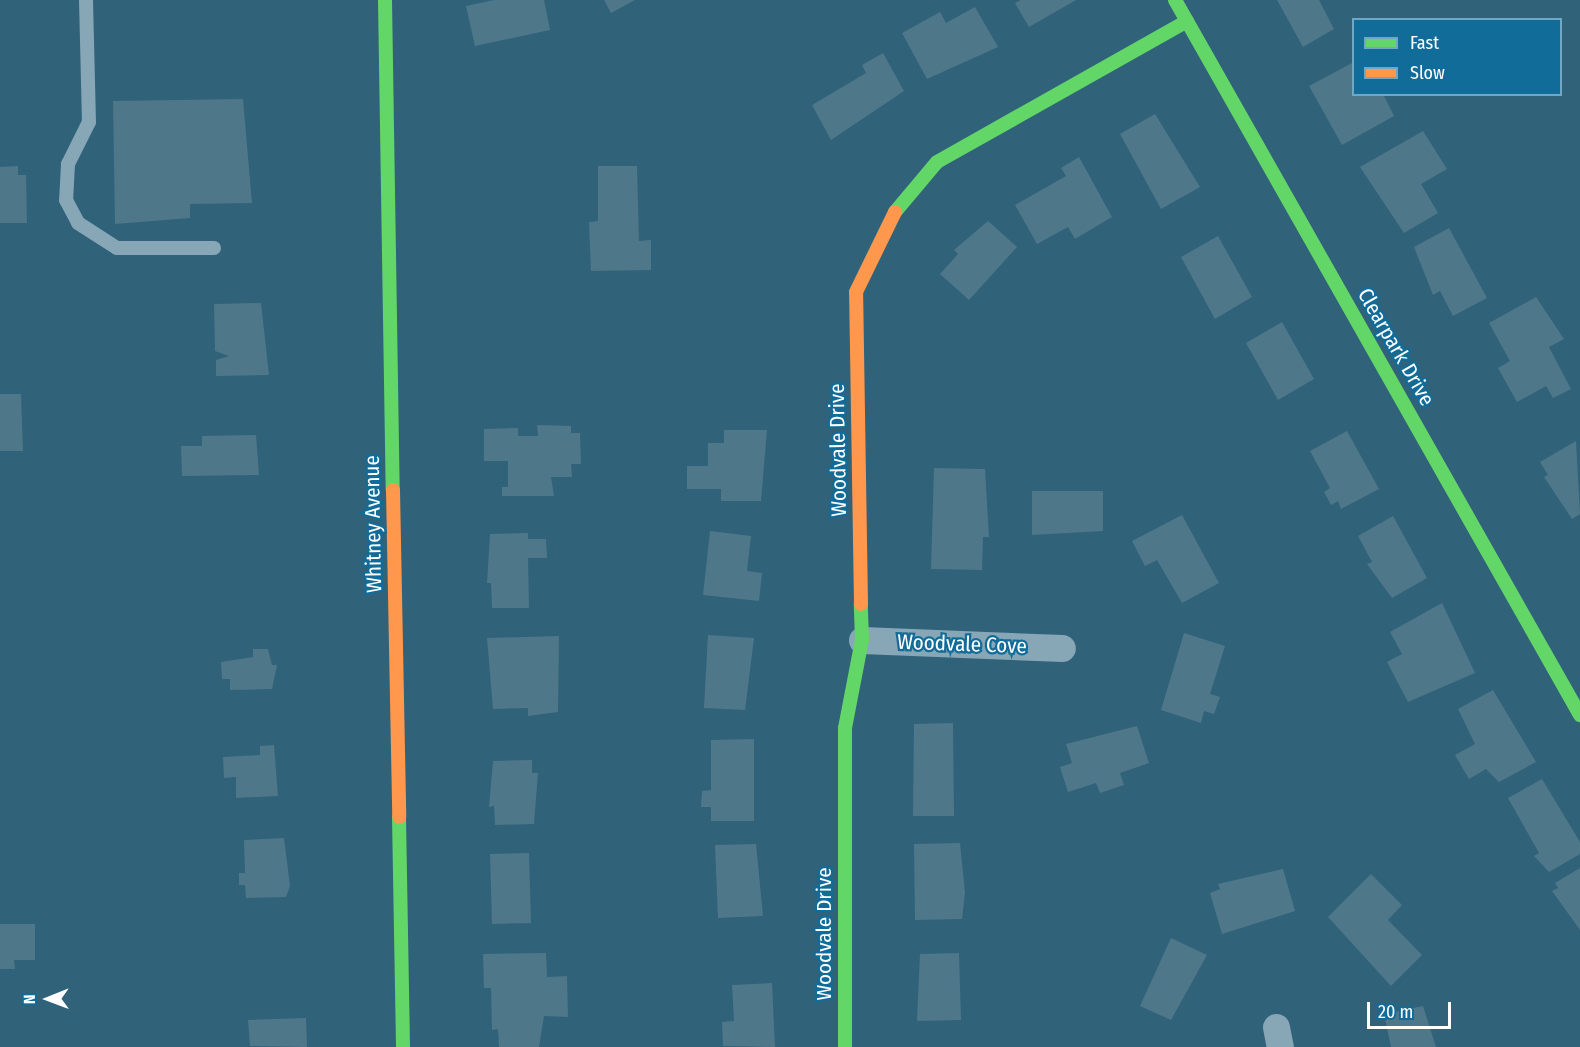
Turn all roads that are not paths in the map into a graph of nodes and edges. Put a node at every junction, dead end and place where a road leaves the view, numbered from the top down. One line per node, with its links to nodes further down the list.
1 (86, 0): 5 (lane)
2 (385, 0): 9 (street, Whitney Avenue)
3 (1175, 0): 4 (street, Clearpark Drive)
4 (1187, 21): 6 (street, Woodvale Drive); 8 (street, Clearpark Drive)
5 (214, 248)
6 (862, 640): 7 (street, Woodvale Cove); 10 (street, Woodvale Drive)
7 (1062, 648)
8 (1580, 715)
9 (403, 1047)
10 (844, 1047)

